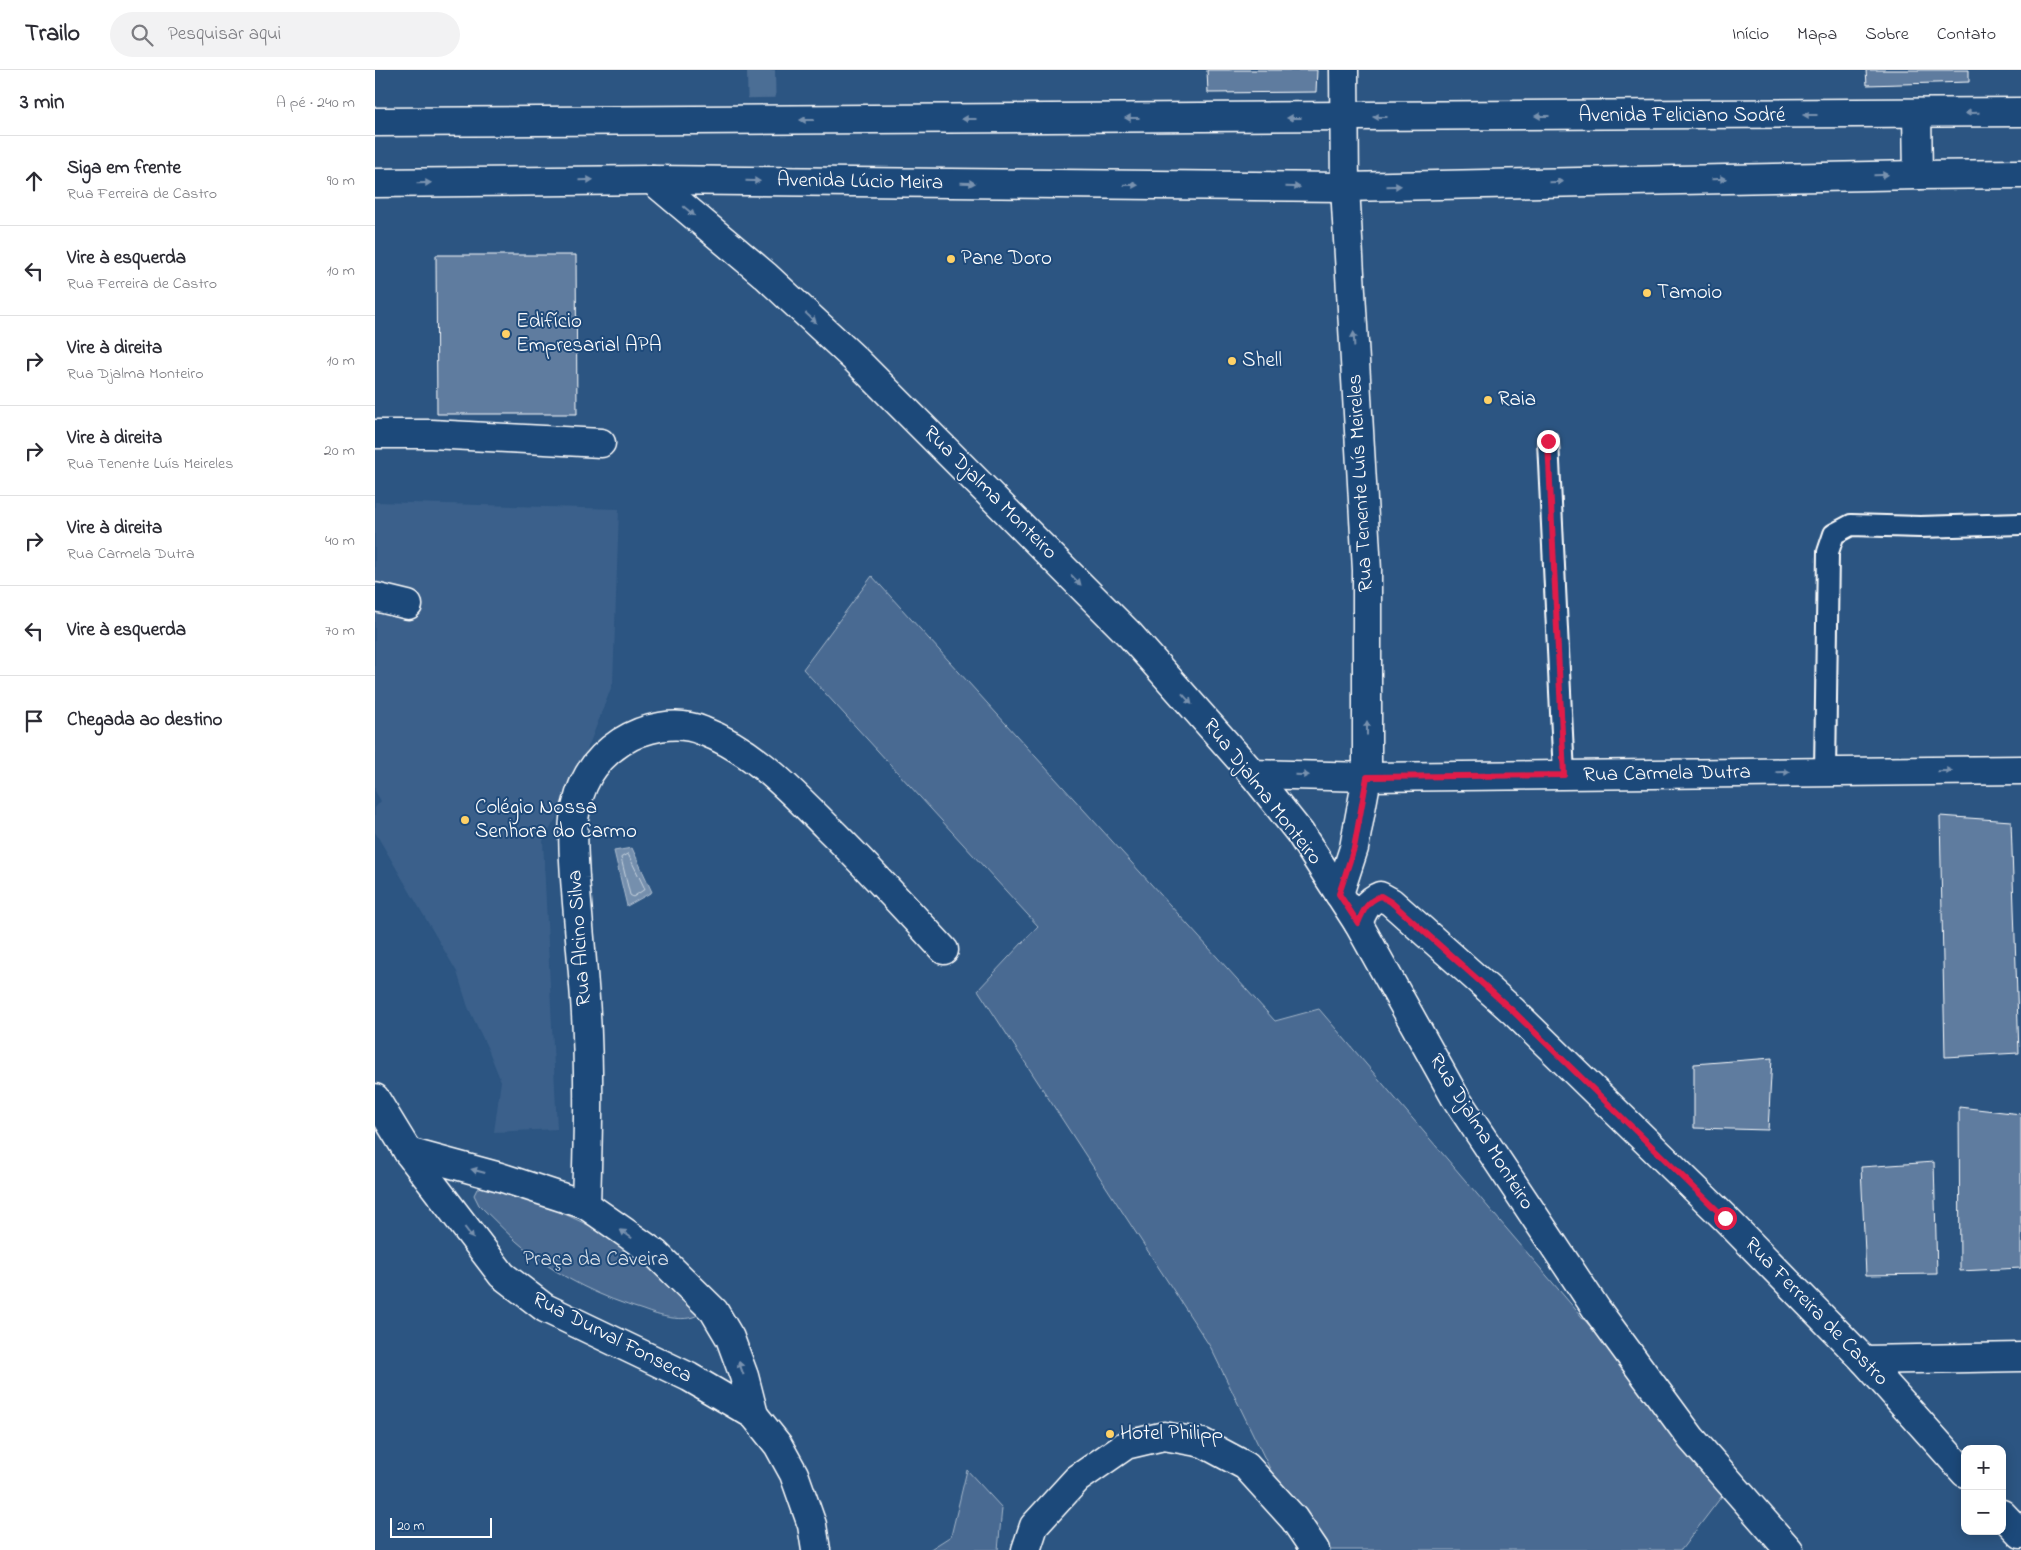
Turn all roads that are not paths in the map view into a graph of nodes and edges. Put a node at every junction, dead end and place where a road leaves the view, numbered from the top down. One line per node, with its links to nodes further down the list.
1 (1344, 70): 4 (main road, Rua Tenente Luís Meireles)
2 (2021, 112): 3 (main road, Avenida Feliciano Sodré, one-way to 3)
3 (1917, 114): 4 (main road, Avenida Feliciano Sodré, one-way to 4); 6 (main road)
4 (1343, 118): 5 (main road, one-way to 5); 10 (main road, Rua Tenente Luís Meireles)
5 (375, 122)
6 (1918, 174): 7 (main road); 10 (main road, one-way to 6)
7 (2021, 174)
8 (652, 180): 9 (main road, Avenida Lúcio Meira, one-way to 8); 10 (main road, Avenida Lúcio Meira, one-way to 10); 19 (main road, Rua Djalma Monteiro, one-way to 19)
9 (375, 183)
10 (1345, 187): 21 (main road, Rua Tenente Luís Meireles, one-way to 10)
11 (375, 434): 13 (main road)
12 (1548, 441): 20 (lane)
13 (601, 443)
14 (2021, 524): 18 (lane)
15 (375, 597): 16 (main road)
16 (408, 606)
17 (2021, 770): 18 (main road, Rua Carmela Dutra, one-way to 17)
18 (1825, 772): 20 (main road, Rua Carmela Dutra, one-way to 18)
19 (1253, 774): 21 (main road, Rua Carmela Dutra, one-way to 21); 22 (main road, Rua Djalma Monteiro)
20 (1564, 775): 21 (main road, Rua Carmela Dutra)
21 (1367, 777): 22 (main road, Rua Tenente Luís Meireles)
22 (1339, 894): 23 (main road, Rua Djalma Monteiro)
23 (1358, 923): 29 (main road, Rua Ferreira de Castro); 37 (main road, Rua Djalma Monteiro)
24 (944, 950): 27 (main road, Rua Alcino Silva)
25 (375, 1098): 26 (main road, Rua Durval Fonseca)
26 (408, 1152): 27 (main road, Rua Durval Fonseca, one-way to 26); 30 (main road, Rua Durval Fonseca, one-way to 30)
27 (586, 1206): 30 (main road, Rua Durval Fonseca, one-way to 27)
28 (2021, 1357): 29 (main road)
29 (1864, 1360): 31 (main road, Rua Ferreira de Castro)
30 (753, 1415): 34 (main road, Rua Durval Fonseca)
31 (1961, 1469)
32 (2006, 1518): 33 (main road)
33 (2021, 1534)
34 (816, 1550)
35 (1026, 1550): 36 (main road)
36 (1315, 1550)
37 (1789, 1550)

